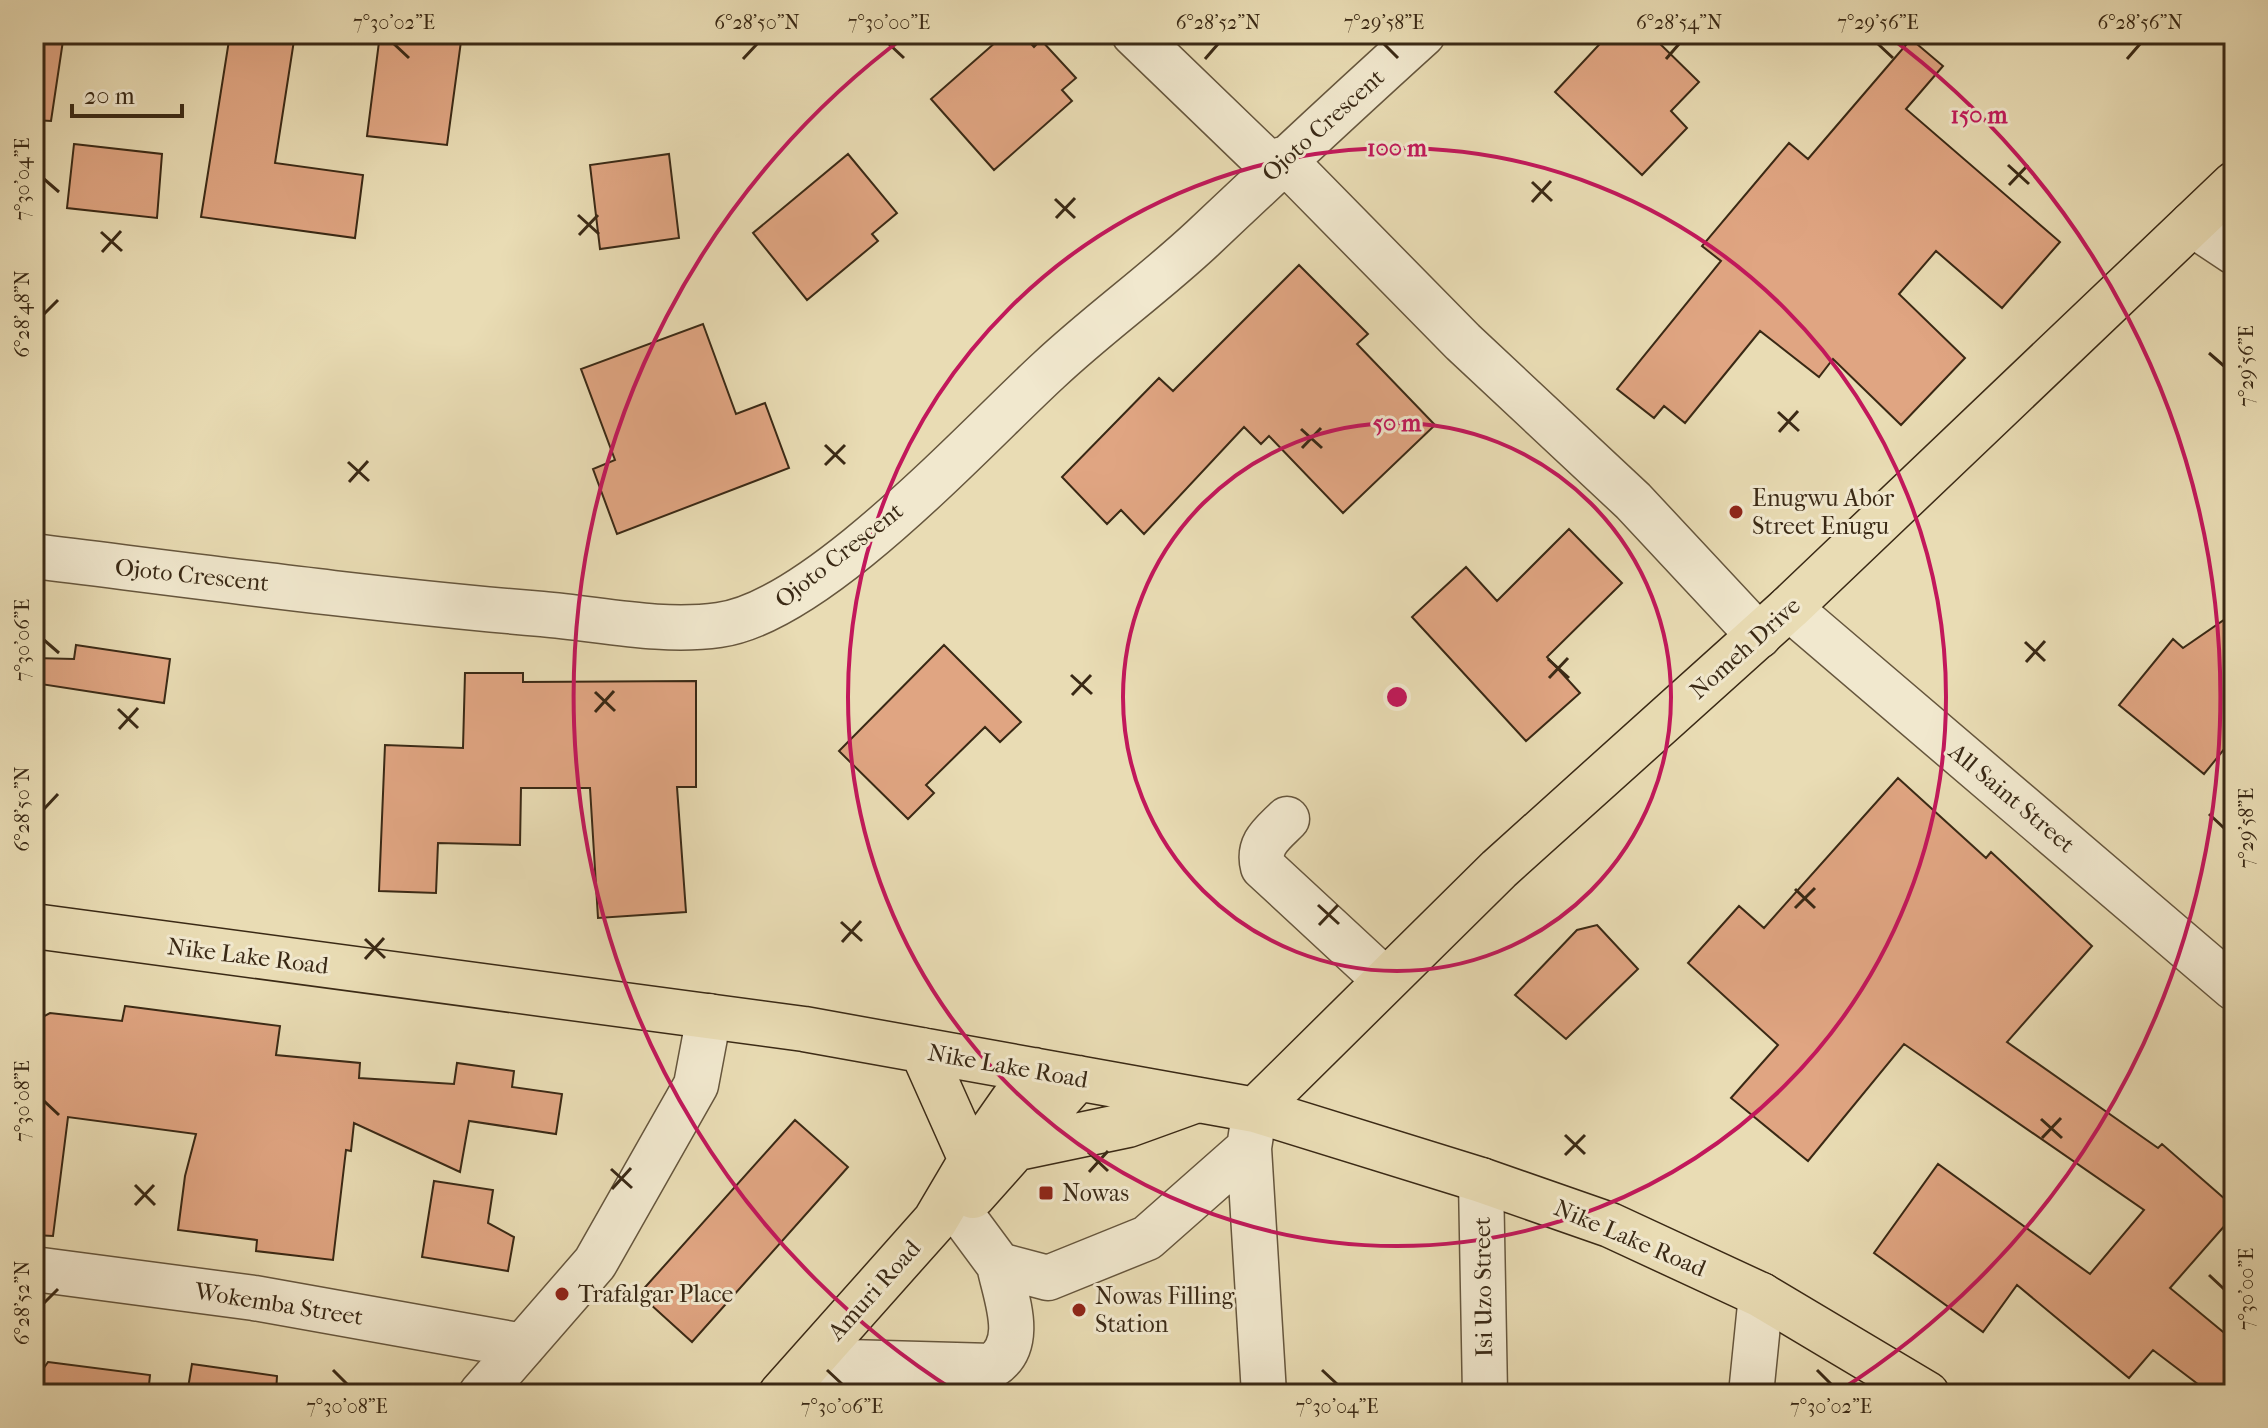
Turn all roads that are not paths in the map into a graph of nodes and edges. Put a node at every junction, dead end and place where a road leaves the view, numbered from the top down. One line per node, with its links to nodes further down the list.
1 (1134, 34): 3 (street, All Saint Street)
2 (1423, 34): 3 (street, Ojoto Crescent)
3 (1278, 164): 7 (street, Ojoto Crescent); 8 (street, All Saint Street)
4 (2234, 184): 5 (main road, Nomeh Drive)
5 (2192, 224): 6 (street); 8 (main road, Nomeh Drive)
6 (2234, 252)
7 (34, 556)
8 (1774, 622): 11 (main road, Nomeh Drive); 12 (street, All Saint Street)
9 (1287, 819): 11 (street)
10 (34, 926): 13 (main road, Nike Lake Road)
11 (1385, 980): 18 (main road, Nomeh Drive)
12 (2234, 988)
13 (709, 1016): 14 (main road, Nike Lake Road); 26 (street)
14 (922, 1050): 15 (main road, Nike Lake Road); 20 (main road)
15 (1034, 1070): 16 (main road, Nike Lake Road); 20 (main road, Amuri Road)
16 (1078, 1078): 17 (main road, Nike Lake Road); 19 (main road, Amuri Road)
17 (1198, 1100): 18 (main road, Nike Lake Road); 19 (main road)
18 (1252, 1129): 21 (main road, Nike Lake Road); 23 (street); 30 (street)
19 (1018, 1148): 22 (main road, Amuri Road)
20 (971, 1160): 22 (main road, Amuri Road)
21 (1481, 1180): 25 (main road, Nike Lake Road); 31 (street, Isi Uzo Street)
22 (947, 1216): 23 (street); 27 (main road, Amuri Road)
23 (999, 1265): 27 (street)
24 (34, 1269): 26 (street, Wokemba Street)
25 (1761, 1295): 32 (street); 33 (main road, Nike Lake Road)
26 (523, 1346): 28 (street)
27 (811, 1361): 29 (main road, Amuri Road)
28 (481, 1394)
29 (781, 1394)
30 (1264, 1394)
31 (1485, 1394)
32 (1751, 1394)
33 (1927, 1394)

